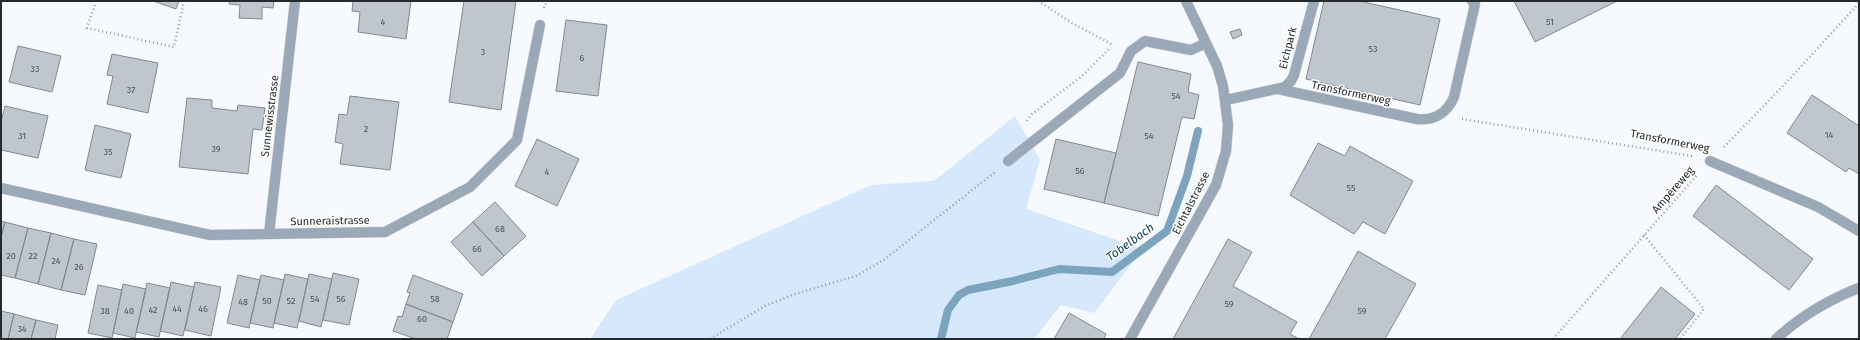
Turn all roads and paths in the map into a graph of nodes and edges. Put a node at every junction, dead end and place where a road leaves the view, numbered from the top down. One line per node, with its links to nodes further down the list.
1 (96, 1): 2 (path)
2 (184, 1)
3 (295, 1): 19 (street, Sunnewisstrasse)
4 (1038, 1): 14 (path)
5 (1186, 1): 10 (street, Eichtalstrasse)
6 (1314, 1): 11 (street, Eichpark)
7 (1472, 1): 11 (street, Transformerweg)
8 (1859, 4): 16 (path, Ampèreweg)
9 (540, 25): 19 (street, Sunneraistrasse)
10 (1206, 43): 12 (street, Eichtalstrasse); 15 (street)
11 (1278, 89): 12 (street, Eichpark)
12 (1226, 100): 23 (street, Eichtalstrasse)
13 (1462, 119): 16 (path, Transformerweg)
14 (1025, 124)
15 (1008, 161): 22 (path)
16 (1710, 161): 18 (street, Transformerweg); 20 (path, Ampèreweg)
17 (1, 188): 19 (street, Sunneraistrasse)
18 (1859, 231)
19 (268, 234)
20 (1644, 235): 24 (path, Ampèreweg); 25 (path)
21 (1859, 288): 26 (street)
22 (710, 339)
23 (1130, 339)
24 (1553, 339)
25 (1680, 339)
26 (1776, 339)

